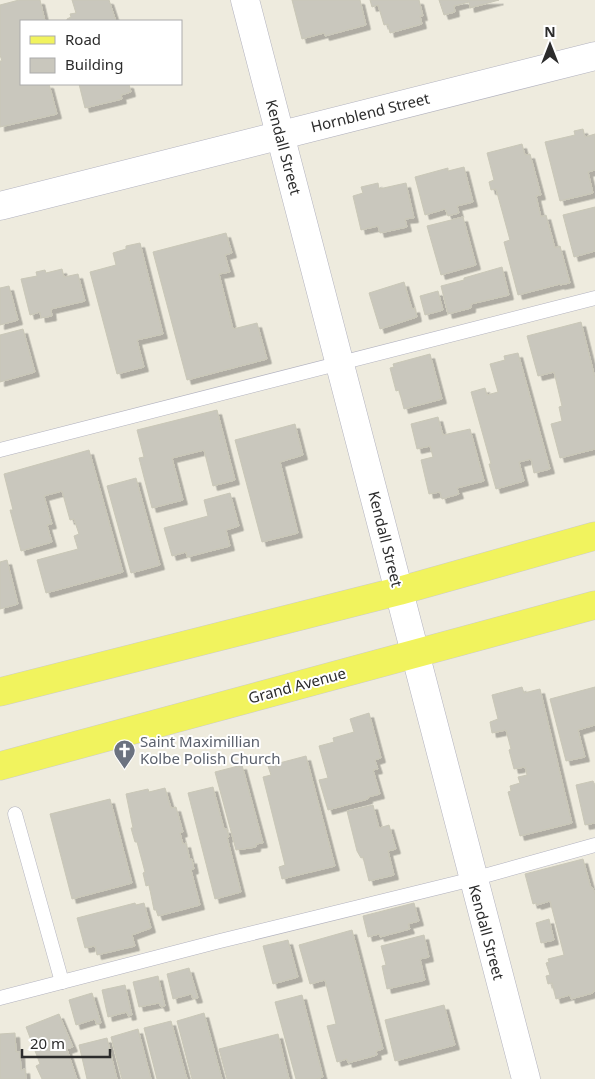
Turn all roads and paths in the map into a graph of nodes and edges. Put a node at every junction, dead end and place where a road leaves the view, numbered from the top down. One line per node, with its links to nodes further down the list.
1 (244, 0): 3 (street, Kendall Street)
2 (595, 56): 3 (street, Hornblend Street)
3 (281, 135): 4 (street, Hornblend Street); 6 (street, Kendall Street)
4 (0, 206)
5 (595, 298): 6 (lane)
6 (341, 362): 7 (lane); 9 (street, Kendall Street)
7 (0, 450)
8 (595, 536): 9 (main road)
9 (398, 590): 11 (street, Kendall Street); 12 (main road)
10 (595, 605): 11 (main road, Grand Avenue)
11 (415, 654): 13 (main road, Grand Avenue); 16 (street, Kendall Street)
12 (0, 692)
13 (0, 766)
14 (15, 814): 17 (lane)
15 (595, 845): 16 (lane)
16 (473, 879): 17 (lane); 19 (street, Kendall Street)
17 (62, 982): 18 (lane)
18 (0, 998)
19 (526, 1079)

